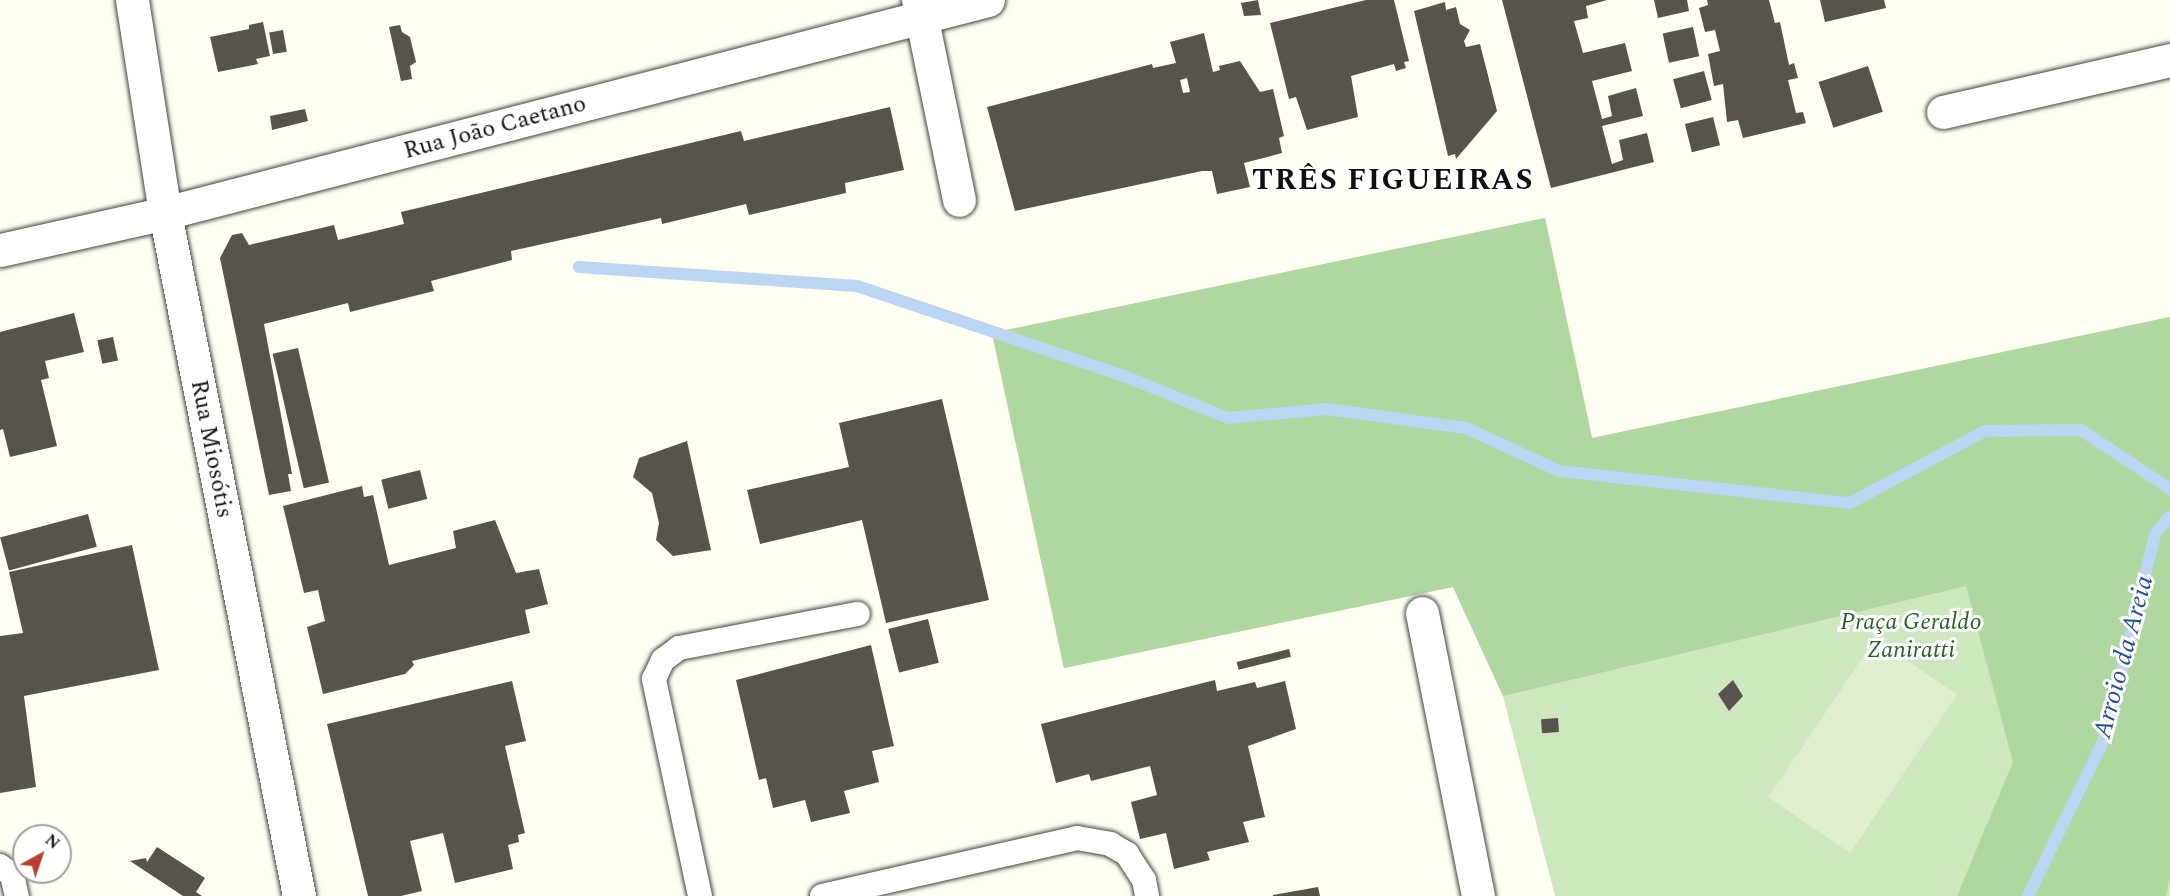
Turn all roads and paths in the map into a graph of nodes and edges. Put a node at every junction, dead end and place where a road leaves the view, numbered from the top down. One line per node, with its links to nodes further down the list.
1 (132, 0): 7 (street, Rua Miosótis)
2 (988, 0): 3 (street, Rua João Caetano)
3 (919, 9): 6 (street); 7 (street, Rua João Caetano)
4 (2170, 60): 5 (street)
5 (1943, 112)
6 (959, 200)
7 (165, 213): 8 (street, Rua João Caetano); 13 (street, Rua Miosótis)
8 (0, 250)
9 (1422, 613): 17 (street)
10 (858, 614): 14 (lane)
11 (0, 866): 12 (lane)
12 (17, 896)
13 (299, 896)
14 (700, 896)
15 (822, 896): 16 (lane)
16 (1147, 896)
17 (1478, 896)

